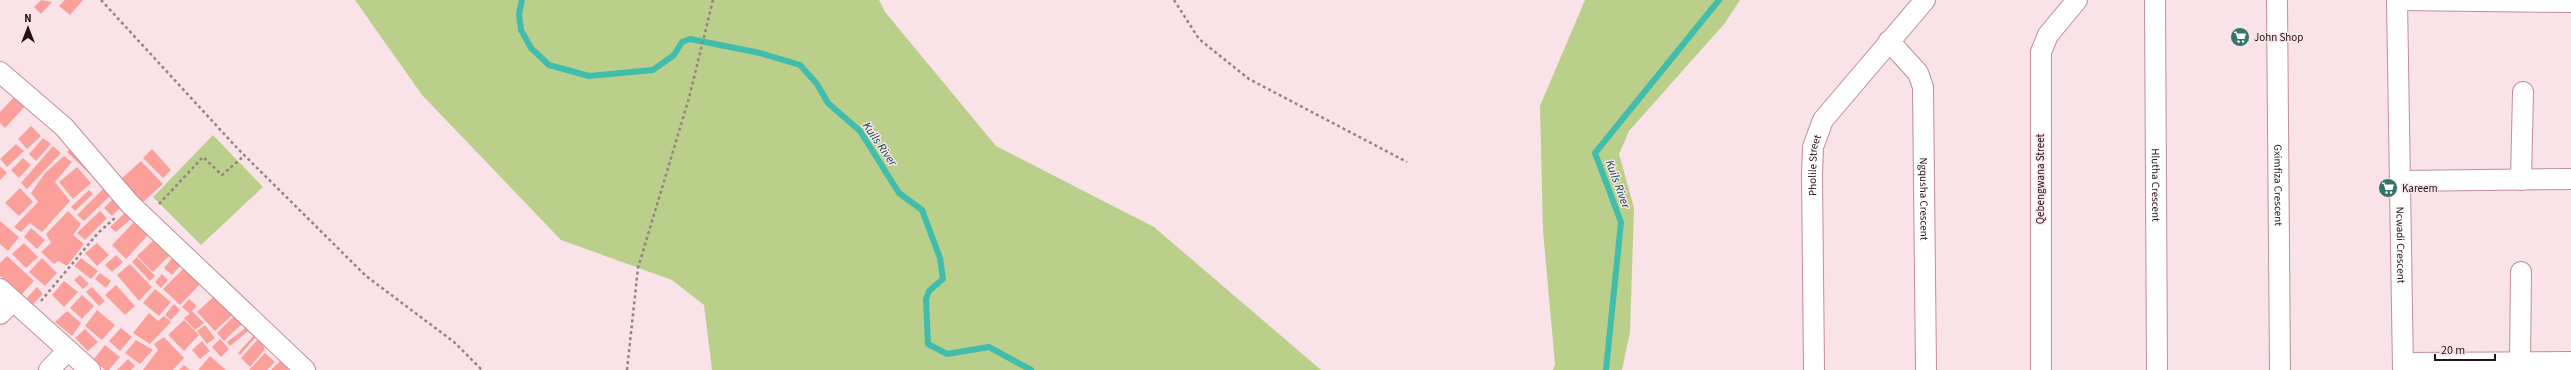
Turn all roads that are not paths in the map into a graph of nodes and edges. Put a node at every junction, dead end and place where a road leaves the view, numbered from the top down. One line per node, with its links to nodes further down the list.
1 (1925, 0): 7 (street, Pholile Street)
2 (2077, 0): 24 (street, Qebengwana Street)
3 (2154, 0): 25 (street, Hlutha Crescent)
4 (2277, 0): 26 (street, Gximfiza Crescent)
5 (2397, 0): 6 (street); 12 (street, Ncwadi Crescent)
6 (2571, 2)
7 (1889, 41): 22 (street, Pholile Street); 23 (street, Ngqusha Crescent)
8 (0, 72): 21 (street)
9 (2523, 92): 11 (street)
10 (2571, 179): 11 (street)
11 (2521, 180): 12 (street)
12 (2400, 181): 18 (street, Ncwadi Crescent)
13 (2521, 272): 17 (street)
14 (4, 301): 15 (street)
15 (68, 350): 19 (street); 20 (street)
16 (2571, 362): 17 (street)
17 (2520, 363): 18 (street)
18 (2403, 366)
19 (49, 370)
20 (90, 370)
21 (305, 370)
22 (1814, 370)
23 (1926, 370)
24 (2041, 370)
25 (2157, 370)
26 (2280, 370)

